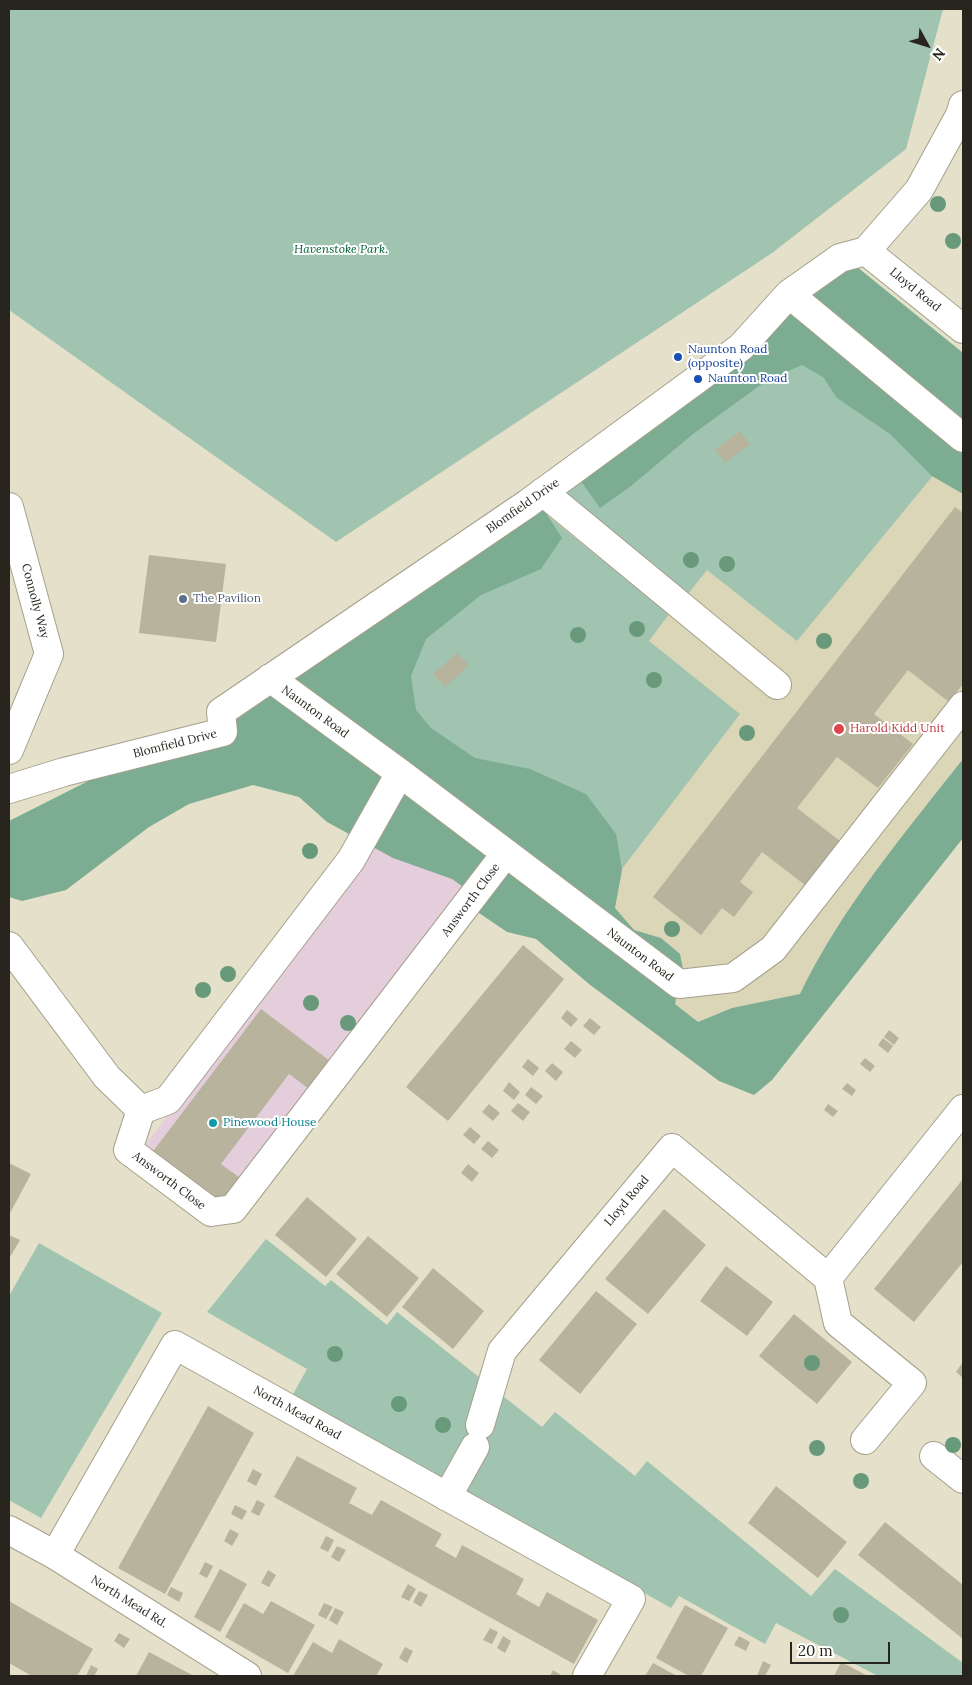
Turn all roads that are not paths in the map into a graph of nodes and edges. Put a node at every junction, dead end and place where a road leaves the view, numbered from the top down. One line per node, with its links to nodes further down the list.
1 (963, 105): 2 (street)
2 (866, 251): 3 (street, Blomfield Drive); 4 (street, Lloyd Road)
3 (789, 294): 5 (street); 6 (street, Blomfield Drive)
4 (963, 329)
5 (963, 438)
6 (543, 492): 8 (street, Blomfield Drive); 9 (street)
7 (9, 507): 11 (street, Connolly Way)
8 (270, 678): 12 (street, Naunton Road); 13 (street, Blomfield Drive)
9 (777, 685)
10 (963, 706): 14 (street, Naunton Road)
11 (9, 750)
12 (400, 773): 14 (street, Naunton Road); 16 (street)
13 (9, 789)
14 (506, 853): 16 (street, Answorth Close)
15 (9, 946): 16 (street)
16 (141, 1110)
17 (962, 1113): 18 (street)
18 (828, 1278): 19 (street); 22 (street, Lloyd Road)
19 (865, 1440)
20 (934, 1456): 21 (street)
21 (963, 1479)
22 (447, 1497): 24 (street, North Mead Road); 26 (street, North Mead Road)
23 (9, 1530): 24 (street, North Mead Rd.)
24 (55, 1555): 25 (street, North Mead Rd.)
25 (247, 1676)
26 (587, 1676)

